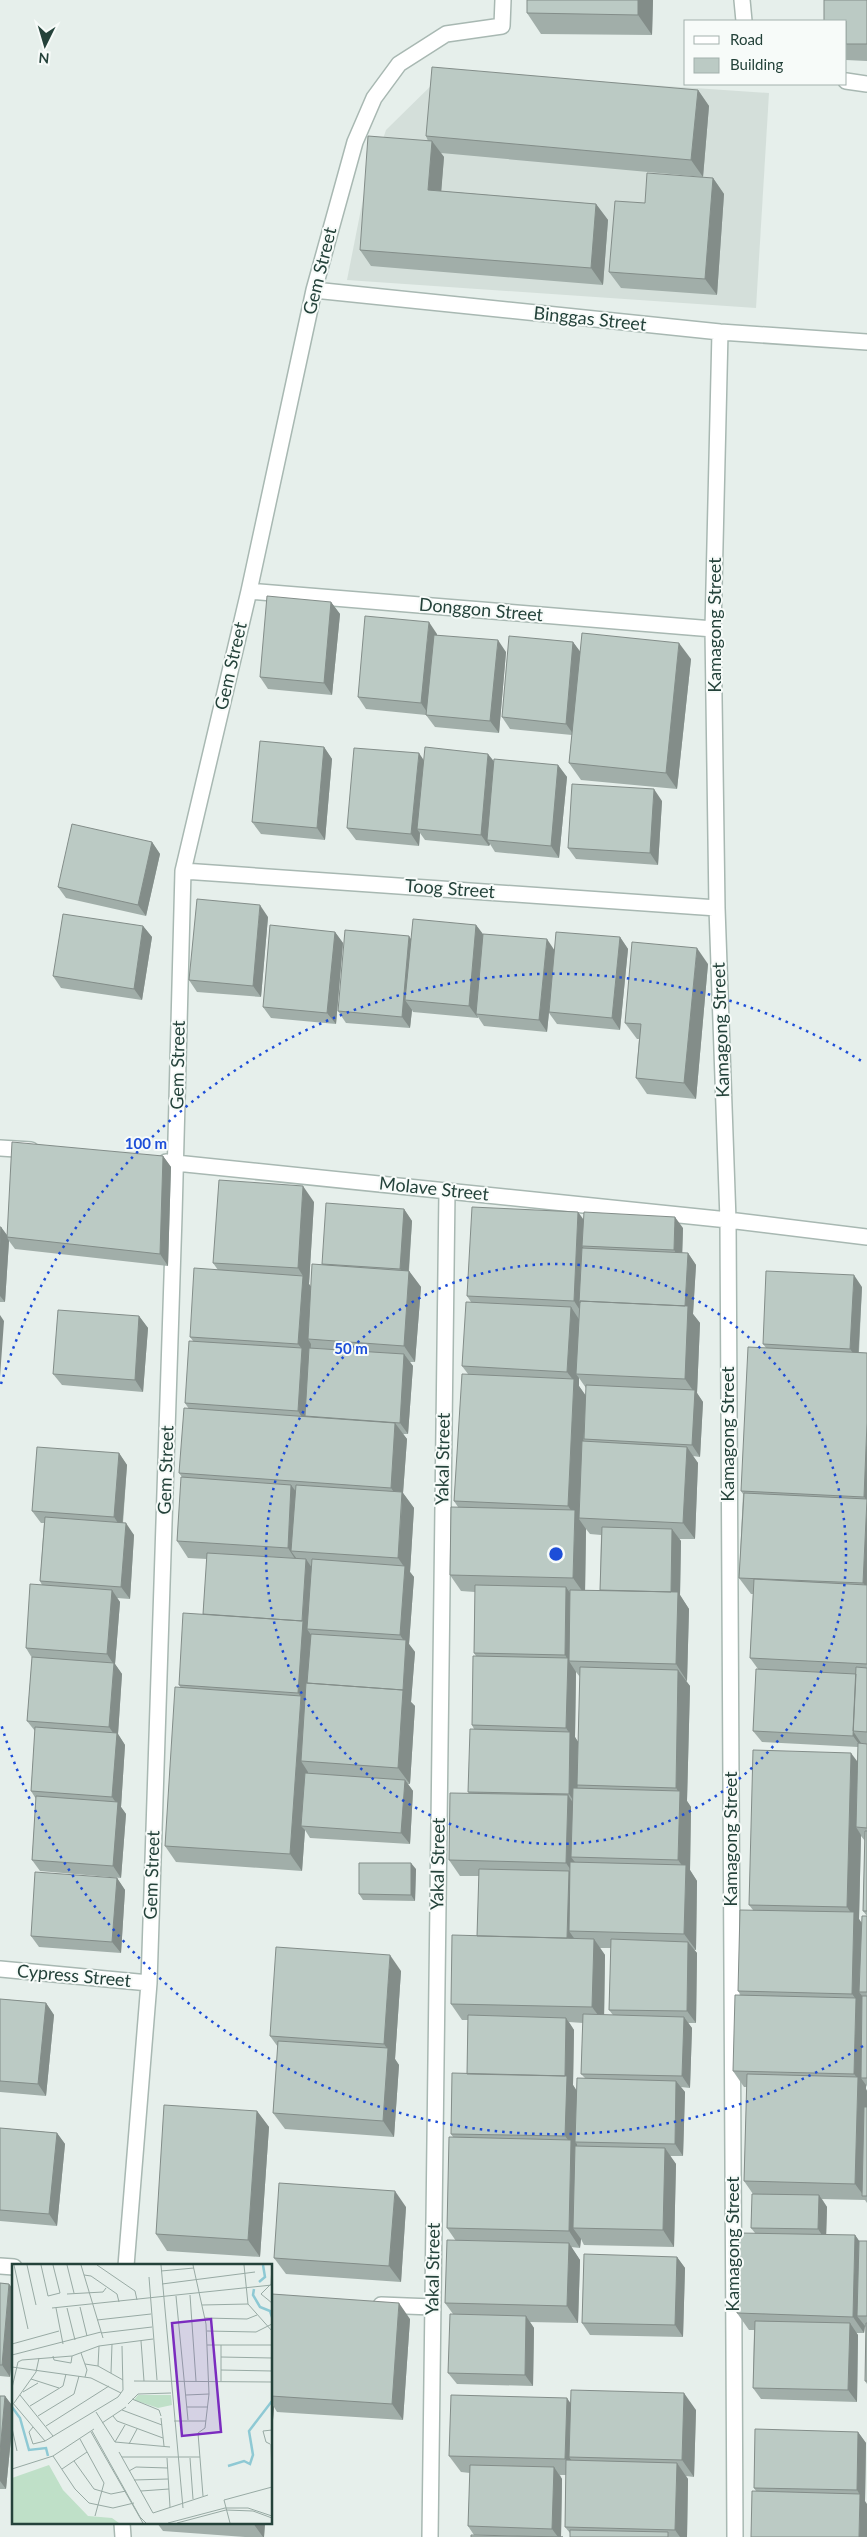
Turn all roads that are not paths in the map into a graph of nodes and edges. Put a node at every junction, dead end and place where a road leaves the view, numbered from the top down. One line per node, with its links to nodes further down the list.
1 (503, 0): 6 (street, Gem Street)
2 (742, 0): 3 (street)
3 (744, 20)
4 (847, 81): 5 (street)
5 (867, 84)
6 (314, 290): 7 (street, Binggas Street); 9 (street, Gem Street)
7 (720, 332): 8 (street, Binggas Street); 10 (street, Kamagong Street)
8 (867, 342)
9 (249, 591): 10 (street, Donggon Street); 11 (street, Gem Street)
10 (713, 629): 12 (street, Kamagong Street)
11 (183, 871): 12 (street, Toog Street); 16 (street, Gem Street)
12 (716, 908): 18 (street, Kamagong Street)
13 (0, 1148): 14 (street)
14 (49, 1152)
15 (146, 1160): 16 (street, Molave Street)
16 (176, 1163): 17 (street, Molave Street); 21 (street, Gem Street)
17 (447, 1191): 18 (street, Molave Street); 24 (street, Yakal Street)
18 (728, 1220): 19 (street, Molave Street); 28 (street, Kamagong Street)
19 (867, 1237)
20 (0, 1969): 21 (street, Cypress Street)
21 (149, 1984): 22 (street, Gem Street)
22 (126, 2264)
23 (365, 2304): 24 (street)
24 (432, 2307): 27 (street, Yakal Street)
25 (122, 2524): 26 (street)
26 (123, 2537)
27 (430, 2537)
28 (735, 2537)

